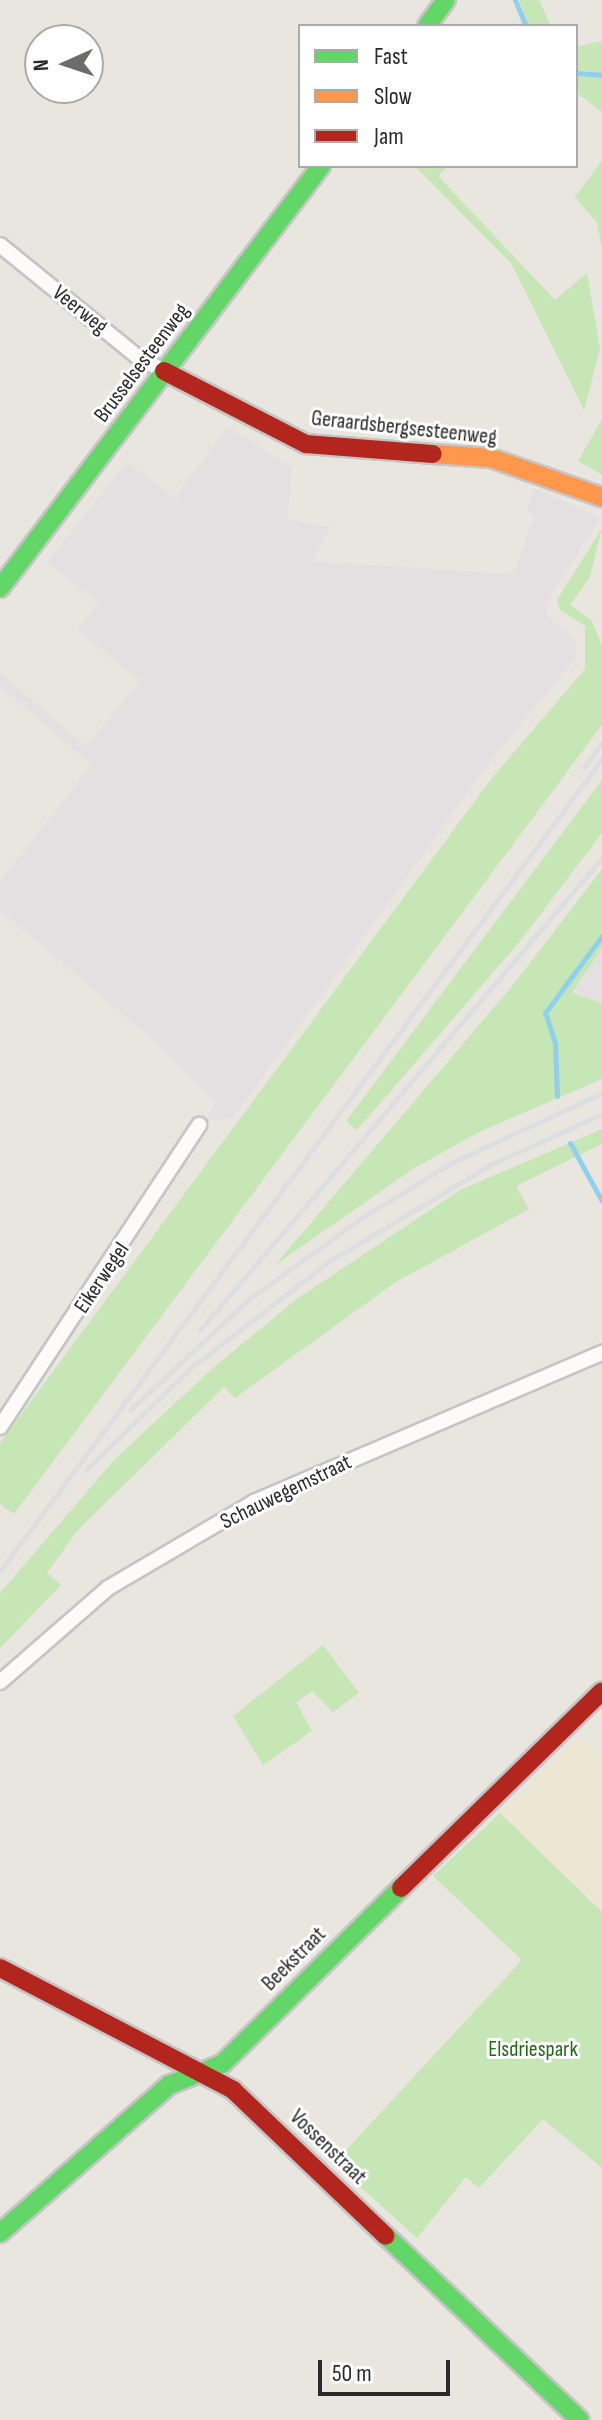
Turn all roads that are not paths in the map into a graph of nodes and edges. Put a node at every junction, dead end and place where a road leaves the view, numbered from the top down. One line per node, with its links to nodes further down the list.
1 (446, 0): 2 (street)
2 (428, 24)
3 (319, 168): 5 (street, Brusselsesteenweg)
4 (0, 245): 5 (street, Veerweg)
5 (164, 371): 6 (street, Geraardsbergsesteenweg); 7 (street, Brusselsesteenweg)
6 (602, 497)
7 (0, 588)
8 (199, 1125): 10 (street, Eikerwegel)
9 (602, 1353): 11 (street, Schauwegemstraat)
10 (0, 1427)
11 (0, 1682)
12 (602, 1691): 14 (street, Beekstraat)
13 (0, 1968): 14 (street, Vossenstraat)
14 (199, 2071): 15 (street, Beekstraat); 16 (street, Vossenstraat)
15 (0, 2233)
16 (580, 2420)

